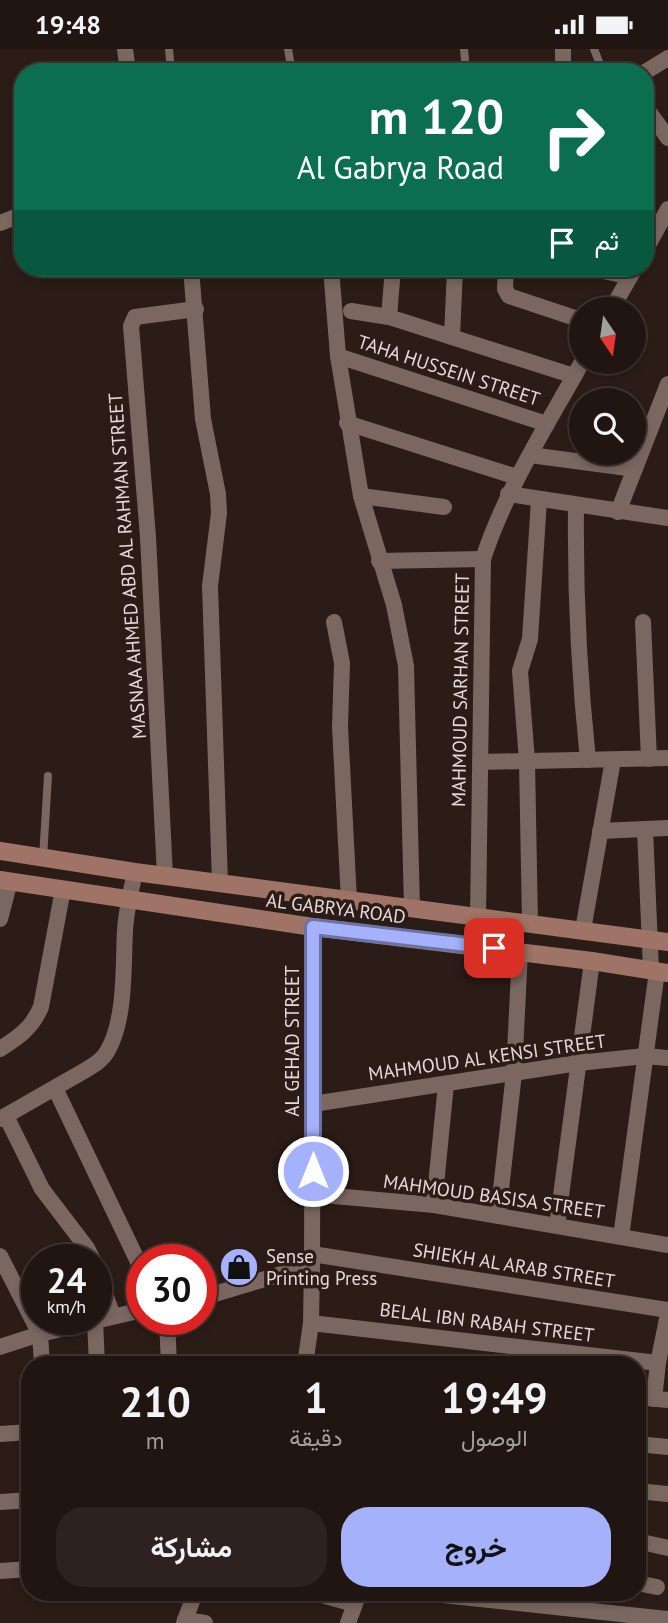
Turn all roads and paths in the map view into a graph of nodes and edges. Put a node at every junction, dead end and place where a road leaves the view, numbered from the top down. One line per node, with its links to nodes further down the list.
1 (654, 120): 2 (street)
2 (668, 138)
3 (668, 209): 4 (street)
4 (654, 234)
5 (192, 277): 12 (street)
6 (332, 277): 17 (street)
7 (392, 277): 15 (street)
8 (455, 277): 16 (street)
9 (506, 277): 14 (street)
10 (630, 277): 11 (street)
11 (619, 297)
12 (196, 309): 50 (street, MASNAA AHMED ABD AL RAHMAN STREET); 52 (street)
13 (351, 311): 15 (street)
14 (569, 316)
15 (389, 317): 16 (street)
16 (452, 337): 18 (street)
17 (338, 356): 21 (street); 22 (street, TAHA HUSSEIN STREET)
18 (569, 367)
19 (575, 375): 22 (street, MAHMOUD SARHAN STREET)
20 (668, 384): 24 (street)
21 (348, 423): 25 (street); 27 (street)
22 (547, 424): 23 (street, MAHMOUD SARHAN STREET)
23 (530, 455): 24 (street); 25 (street, MAHMOUD SARHAN STREET)
24 (635, 469): 31 (street)
25 (517, 477): 26 (street, MAHMOUD SARHAN STREET)
26 (508, 494): 28 (street); 33 (street, MAHMOUD SARHAN STREET)
27 (361, 496): 30 (street); 34 (street)
28 (539, 500): 29 (street); 40 (street)
29 (576, 506): 31 (street); 41 (street)
30 (444, 507)
31 (618, 512): 32 (street)
32 (668, 519)
33 (483, 559): 34 (street); 42 (street, MAHMOUD SARHAN STREET)
34 (379, 561): 56 (street)
35 (334, 622): 55 (street)
36 (643, 622): 38 (street)
37 (668, 758): 38 (street)
38 (649, 759): 39 (street)
39 (613, 760): 41 (street); 46 (street)
40 (527, 761): 41 (street); 42 (street); 59 (street)
41 (588, 761)
42 (480, 762): 57 (street, MAHMOUD SARHAN STREET)
43 (48, 776): 48 (lane)
44 (668, 828): 45 (street)
45 (645, 829): 46 (street); 62 (street)
46 (600, 831): 61 (street)
47 (0, 851): 48 (street, AL GABRYA ROAD)
48 (43, 858): 49 (street, AL GABRYA ROAD)
49 (135, 872): 50 (street, AL GABRYA ROAD); 54 (street)
50 (165, 876): 52 (street, AL GABRYA ROAD)
51 (5, 881): 53 (street, AL GABRYA ROAD); 58 (street)
52 (220, 882): 55 (street, AL GABRYA ROAD)
53 (63, 889): 54 (street, AL GABRYA ROAD); 66 (street)
54 (130, 899): 60 (street, AL GABRYA ROAD); 72 (street)
55 (349, 900): 56 (street, AL GABRYA ROAD)
56 (412, 909): 57 (street, AL GABRYA ROAD)
57 (478, 917): 59 (street, AL GABRYA ROAD)
58 (0, 919)
59 (530, 923): 61 (street, AL GABRYA ROAD)
60 (313, 927): 63 (street, AL GABRYA ROAD); 73 (street, AL GEHAD STREET)
61 (583, 930): 62 (street, AL GABRYA ROAD)
62 (659, 941): 65 (street)
63 (520, 951): 64 (street, AL GABRYA ROAD); 70 (street)
64 (592, 961): 65 (street, AL GABRYA ROAD); 69 (street)
65 (658, 971): 67 (street)
66 (0, 1049)
67 (645, 1056): 68 (street, MAHMOUD AL KENSI STREET); 69 (street, MAHMOUD AL KENSI STREET); 79 (street)
68 (668, 1058)
69 (578, 1063): 70 (street, MAHMOUD AL KENSI STREET); 78 (street)
70 (514, 1073): 71 (street, MAHMOUD AL KENSI STREET); 77 (street)
71 (446, 1083): 73 (street, MAHMOUD AL KENSI STREET); 76 (street)
72 (55, 1088): 74 (street); 81 (street)
73 (313, 1104): 75 (street, AL GEHAD STREET)
74 (3, 1117): 80 (street)
75 (313, 1193): 76 (street, MAHMOUD BASISA STREET); 84 (street, AL GEHAD STREET)
76 (434, 1205): 77 (street, MAHMOUD BASISA STREET)
77 (498, 1216): 78 (street, MAHMOUD BASISA STREET)
78 (557, 1226): 79 (street, MAHMOUD BASISA STREET)
79 (621, 1237): 82 (street, MAHMOUD BASISA STREET)
80 (84, 1244)
81 (130, 1244)
82 (668, 1245)
83 (0, 1256): 86 (street)
84 (312, 1260): 85 (street); 87 (street, SHIEKH AL ARAB STREET); 90 (street, AL GEHAD STREET)
85 (217, 1293)
86 (21, 1297)
87 (668, 1312): 101 (street)
88 (126, 1313): 89 (street)
89 (113, 1316)
90 (311, 1322): 99 (street, AL GEHAD STREET); 100 (street, BELAL IBN RABAH STREET)
91 (37, 1335): 95 (street)
92 (40, 1335): 96 (street)
93 (96, 1335): 97 (street)
94 (168, 1335): 98 (street)
95 (0, 1347)
96 (41, 1356)
97 (97, 1356)
98 (169, 1356)
99 (307, 1356)
100 (624, 1356)
101 (661, 1360): 102 (street)
102 (661, 1399)
103 (21, 1433): 104 (street)
104 (0, 1434)
105 (646, 1445): 106 (street)
106 (668, 1447)
107 (646, 1492): 108 (street)
108 (668, 1495)
109 (21, 1501): 110 (street)
110 (0, 1502)
111 (646, 1543): 112 (street)
112 (668, 1548)
113 (21, 1570): 114 (street)
114 (0, 1571)
115 (646, 1585): 116 (street)
116 (657, 1587)
117 (192, 1601): 121 (street)
118 (356, 1601): 123 (street)
119 (496, 1601): 120 (street)
120 (666, 1620)
121 (184, 1621): 122 (street)
122 (205, 1623)
123 (348, 1623)

